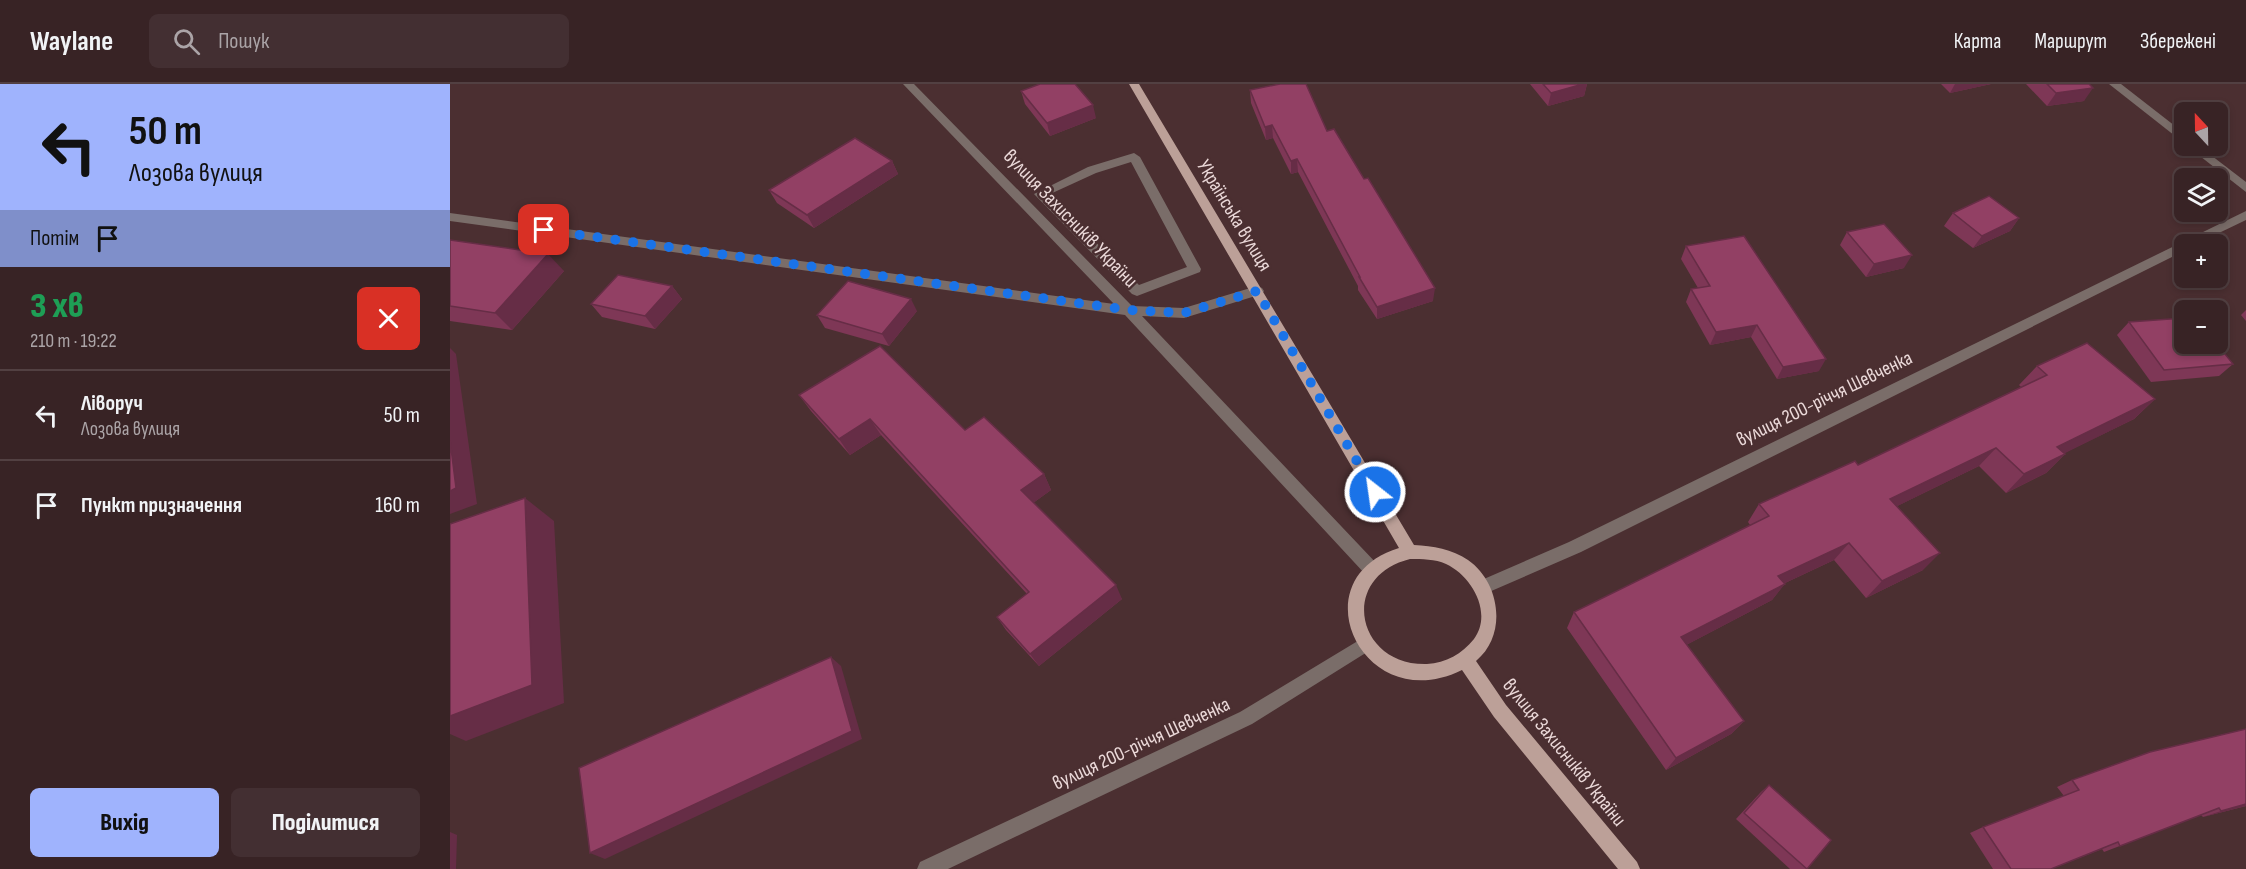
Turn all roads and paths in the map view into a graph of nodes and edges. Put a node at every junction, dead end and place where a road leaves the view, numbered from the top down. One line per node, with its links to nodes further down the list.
1 (908, 84): 13 (street, вулиця Захисників України)
2 (1134, 84): 12 (main road, Українська вулиця)
3 (2114, 84): 4 (street)
4 (2174, 131)
5 (2205, 156): 6 (street)
6 (2246, 188)
7 (1040, 194): 7 (street)
8 (2246, 215): 10 (street, вулиця 200-річчя Шевченка)
9 (450, 217): 13 (street)
10 (2207, 234)
11 (2174, 250): 16 (street, вулиця 200-річчя Шевченка)
12 (1257, 291): 13 (street); 14 (main road, Українська вулиця)
13 (1129, 310): 15 (street, вулиця Захисників України)
14 (1410, 552): 15 (main road); 16 (main road)
15 (1372, 570): 17 (main road)
16 (1483, 587): 18 (main road)
17 (1366, 644): 18 (main road); 19 (street, вулиця 200-річчя Шевченка)
18 (1466, 660): 20 (main road, вулиця Захисників України)
19 (927, 869)
20 (1630, 869)

